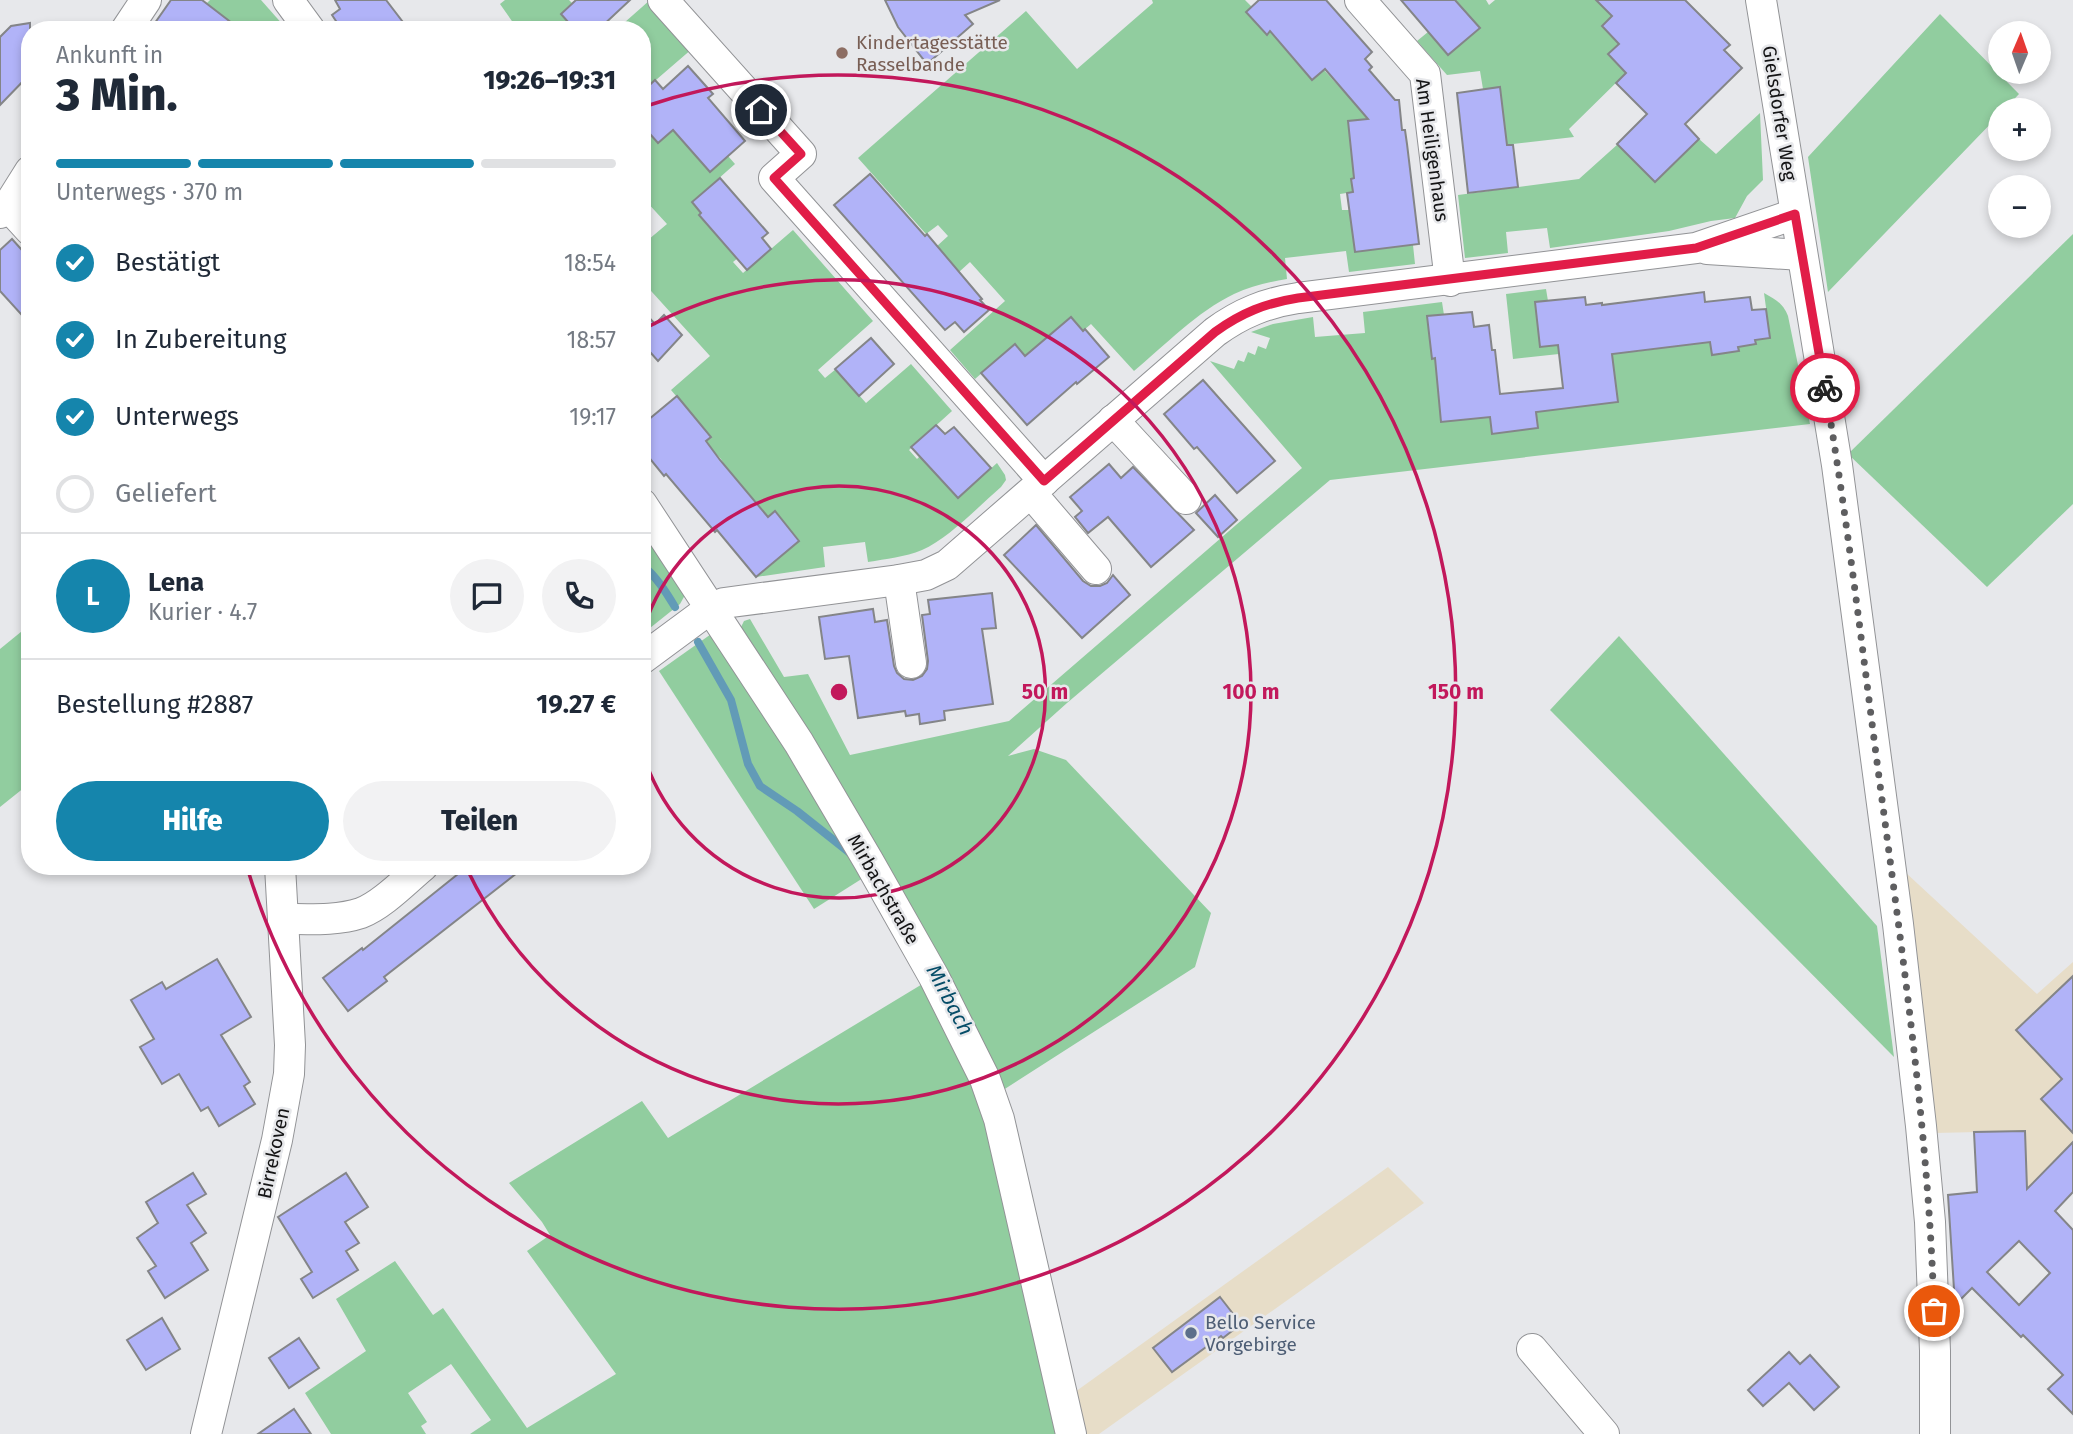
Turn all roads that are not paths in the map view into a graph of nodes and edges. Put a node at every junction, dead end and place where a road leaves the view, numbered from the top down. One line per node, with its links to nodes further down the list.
1 (146, 0): 6 (street)
2 (288, 0): 7 (street)
3 (663, 0): 16 (street)
4 (1360, 0): 14 (street, Am Heiligenhaus)
5 (1762, 0): 10 (street, Gielsdorfer Weg)
6 (132, 21)
7 (303, 21)
8 (21, 185): 9 (street)
9 (4, 210): 11 (street)
10 (1795, 214): 12 (street); 13 (street, Gielsdorfer Weg)
11 (21, 223)
12 (1696, 248): 13 (street); 14 (street)
13 (1802, 255): 31 (street, Gielsdorfer Weg)
14 (1450, 281): 15 (street)
15 (1113, 420): 16 (street); 17 (street)
16 (1038, 487): 19 (street); 20 (street)
17 (1186, 499)
18 (651, 518): 21 (street, Mirbachstraße)
19 (1096, 569)
20 (900, 580): 21 (street); 23 (street)
21 (711, 608): 22 (street); 29 (street, Mirbachstraße)
22 (651, 652)
23 (911, 663)
24 (281, 875): 26 (street, Birrekoven)
25 (412, 875): 26 (street)
26 (283, 919): 28 (street, Birrekoven)
27 (1532, 1349): 30 (street)
28 (206, 1434)
29 (1071, 1434)
30 (1604, 1434)
31 (1935, 1434)

